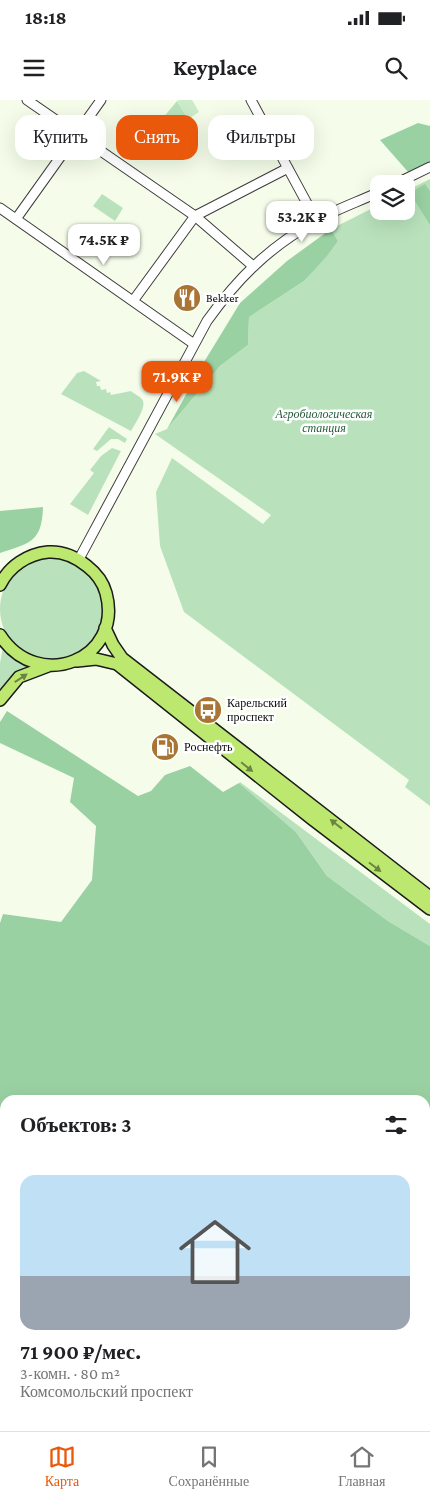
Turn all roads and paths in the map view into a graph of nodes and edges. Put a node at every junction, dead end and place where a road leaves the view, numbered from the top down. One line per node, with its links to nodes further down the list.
1 (26, 100): 4 (street)
2 (101, 100): 5 (street)
3 (251, 100): 9 (street)
4 (48, 115)
5 (90, 115)
6 (106, 155): 13 (street)
7 (58, 160): 14 (street)
8 (430, 167): 10 (street)
9 (288, 168): 13 (street); 15 (street)
10 (414, 175)
11 (370, 196): 15 (street)
12 (0, 208): 14 (street)
13 (195, 216): 16 (street); 17 (street)
14 (16, 219): 17 (street)
15 (316, 220): 16 (street)
16 (253, 266): 18 (street)
17 (133, 301): 18 (street)
18 (194, 344): 19 (street)
19 (79, 559): 20 (main road); 21 (main road)
20 (1, 582)
21 (105, 628): 23 (main road); 26 (main road)
22 (0, 635): 24 (main road)
23 (77, 661): 24 (main road); 26 (main road, one-way to 26)
24 (48, 666): 25 (main road, one-way to 24)
25 (0, 700)
26 (315, 815): 27 (main road, one-way to 26); 28 (main road, one-way to 28)
27 (430, 897)
28 (430, 909)

